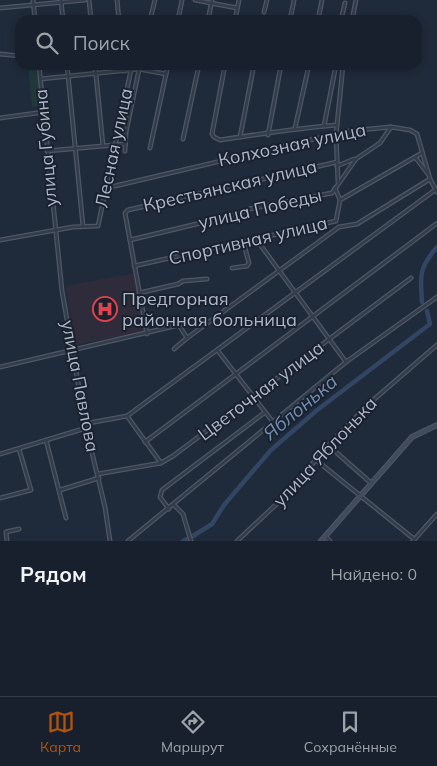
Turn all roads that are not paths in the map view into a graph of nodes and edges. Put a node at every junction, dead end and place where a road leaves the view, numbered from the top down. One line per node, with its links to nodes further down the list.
1 (33, 0): 15 (street)
2 (87, 0): 12 (street); 21 (street)
3 (117, 0): 22 (street)
4 (154, 0): 23 (street)
5 (182, 0): 24 (street)
6 (195, 0): 13 (street)
7 (239, 0): 17 (street)
8 (267, 0): 18 (street)
9 (294, 0): 27 (street)
10 (322, 0): 28 (street)
11 (356, 0): 30 (street)
12 (61, 1): 15 (street); 20 (street)
13 (212, 2): 17 (street); 25 (street)
14 (345, 3): 29 (street)
15 (34, 5): 16 (street); 19 (street)
16 (0, 8)
17 (237, 8): 26 (street)
18 (264, 12)
19 (35, 15)
20 (62, 15)
21 (90, 15)
22 (118, 15)
23 (151, 15)
24 (179, 15)
25 (209, 15)
26 (236, 15)
27 (291, 15)
28 (319, 15)
29 (342, 15)
30 (353, 15)
31 (0, 54): 32 (street)
32 (15, 56)
33 (39, 70): 51 (street, улица Губина)
34 (68, 70): 50 (street)
35 (96, 70): 48 (street)
36 (124, 70): 37 (street); 48 (street)
37 (131, 70): 63 (street, Лесная улица)
38 (139, 70): 62 (street, Лесная улица)
39 (151, 70): 49 (street)
40 (167, 70): 49 (street)
41 (198, 70): 61 (street)
42 (224, 70): 60 (street)
43 (253, 70): 60 (street)
44 (279, 70): 59 (street)
45 (307, 70): 57 (street)
46 (335, 70): 55 (street)
47 (342, 70): 54 (street)
48 (96, 74): 50 (street); 64 (street)
49 (166, 74): 66 (street)
50 (68, 75): 51 (street); 65 (street)
51 (40, 79): 52 (street, улица Губина)
52 (44, 112): 53 (street); 67 (street, улица Губина)
53 (0, 118)
54 (337, 125): 55 (street); 58 (street)
55 (324, 126): 57 (street)
56 (391, 127): 58 (street, Колхозная улица); 69 (street, Колхозная улица); 71 (street, улица Победы)
57 (295, 128): 59 (street)
58 (336, 134): 72 (street); 75 (street, Колхозная улица)
59 (268, 135): 60 (street)
60 (240, 137)
61 (183, 139)
62 (125, 144): 63 (street); 68 (street, Лесная улица)
63 (114, 145): 64 (street); 75 (street, Лесная улица)
64 (103, 146): 65 (street)
65 (76, 148): 67 (street); 81 (street)
66 (150, 148)
67 (47, 151): 83 (street, улица Губина)
68 (125, 151)
69 (423, 153): 70 (street, Спортивная улица); 73 (street, Колхозная улица)
70 (415, 157): 73 (street); 78 (street, Спортивная улица)
71 (356, 159): 72 (street, Крестьянская улица); 74 (street, улица Победы)
72 (337, 164): 74 (street); 86 (street, Крестьянская улица)
73 (430, 177): 77 (street, Колхозная улица); 82 (street)
74 (338, 182): 76 (street, улица Победы)
75 (106, 186): 81 (street, Лесная улица)
76 (335, 186): 78 (street); 86 (street, улица Победы)
77 (436, 191): 93 (street)
78 (340, 200): 79 (street, Спортивная улица)
79 (337, 219): 82 (street); 84 (street, Спортивная улица)
80 (436, 224): 96 (street)
81 (83, 226): 83 (street)
82 (339, 227): 90 (street)
83 (54, 231): 85 (street); 102 (street, улица Павлова)
84 (256, 239): 87 (street, Спортивная улица); 90 (street)
85 (0, 240)
86 (130, 240): 88 (street)
87 (243, 241): 88 (street, Спортивная улица); 89 (street)
88 (134, 266): 94 (street)
89 (232, 268)
90 (280, 270): 93 (street); 98 (street)
91 (411, 278): 99 (street, Цветочная улица)
92 (207, 279): 94 (street)
93 (297, 292): 96 (street); 103 (street)
94 (139, 293): 97 (street)
95 (437, 297): 104 (street)
96 (314, 316): 99 (street); 106 (street)
97 (147, 334): 98 (street); 102 (street)
98 (187, 338): 101 (street)
99 (331, 339): 104 (street); 107 (street, Цветочная улица)
100 (437, 345): 115 (street, улица Яблонька)
101 (174, 349)
102 (73, 350): 105 (street); 112 (street, улица Павлова)
103 (218, 351): 106 (street); 109 (street)
104 (346, 362): 110 (street)
105 (0, 367)
106 (236, 374): 107 (street); 114 (street)
107 (253, 398): 108 (street); 119 (street, Цветочная улица)
108 (264, 414): 110 (street); 126 (street)
109 (127, 416): 112 (street); 114 (street)
110 (273, 422): 125 (street)
111 (437, 425): 121 (main road)
112 (86, 428): 113 (street); 120 (street, улица Павлова)
113 (46, 440): 116 (street); 122 (street)
114 (146, 442): 119 (street)
115 (329, 446): 118 (street, улица Яблонька); 121 (street)
116 (19, 449): 117 (street); 124 (street)
117 (0, 454)
118 (316, 460): 123 (street); 136 (street, улица Яблонька)
119 (161, 463): 120 (street, Цветочная улица)
120 (98, 476): 122 (street, Цветочная улица); 133 (street, улица Павлова)
121 (371, 484): 123 (main road)
122 (60, 490): 128 (street)
123 (360, 496): 130 (main road); 131 (street)
124 (0, 498)
125 (174, 504): 126 (street); 135 (street)
126 (169, 509): 134 (street)
127 (437, 514): 131 (street)
128 (66, 518)
129 (20, 529): 132 (street)
130 (325, 536): 137 (main road); 138 (street)
131 (413, 540)
132 (7, 541)
133 (110, 541)
134 (128, 541)
135 (192, 541)
136 (237, 541)
137 (321, 541)
138 (330, 541)

